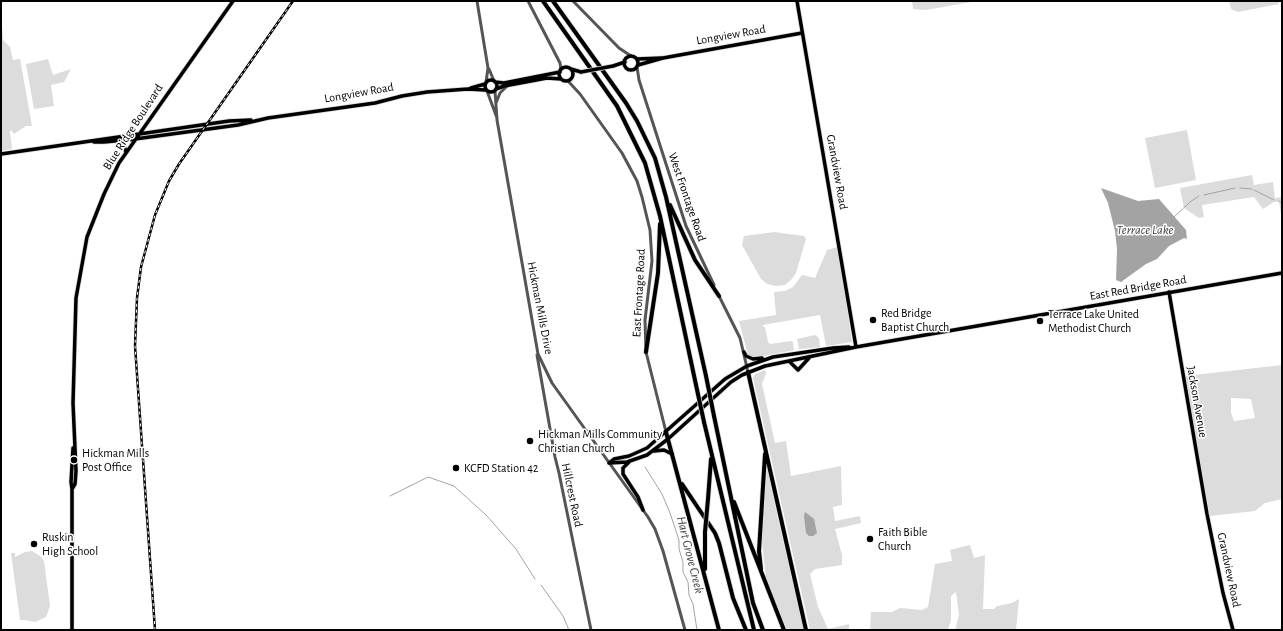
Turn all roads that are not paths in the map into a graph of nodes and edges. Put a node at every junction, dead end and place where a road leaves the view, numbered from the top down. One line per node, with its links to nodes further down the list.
1 (233, 1): 32 (main road, Blue Ridge Boulevard)
2 (477, 1): 16 (street)
3 (528, 1): 18 (street)
4 (542, 1): 39 (highway)
5 (553, 1): 38 (highway)
6 (573, 1): 9 (street)
7 (797, 1): 8 (main road, Grandview Road)
8 (802, 33): 10 (main road, Longview Road); 44 (main road, Grandview Road)
9 (631, 56): 11 (main road); 12 (main road)
10 (663, 58): 11 (main road, Longview Road); 15 (main road, Longview Road)
11 (637, 59): 15 (main road)
12 (625, 62): 13 (main road); 14 (main road)
13 (618, 65): 14 (main road); 19 (main road, bridge)
14 (625, 66): 15 (main road)
15 (638, 66): 42 (street, West Frontage Road)
16 (488, 68): 22 (street); 24 (street)
17 (570, 69): 18 (main road); 19 (main road); 20 (main road)
18 (560, 71): 21 (main road); 22 (main road)
19 (580, 72): 20 (main road)
20 (572, 77): 23 (main road)
21 (561, 79): 23 (main road); 25 (main road)
22 (495, 81): 24 (main road, Longview Road); 27 (main road)
23 (568, 81): 45 (street, East Frontage Road)
24 (485, 83): 26 (main road, Longview Road); 28 (main road)
25 (509, 85): 27 (main road); 29 (street)
26 (468, 89): 28 (main road, Longview Road); 30 (main road, Longview Road)
27 (496, 90): 28 (main road, Longview Road); 29 (street, Hickman Mills Drive)
28 (486, 91): 31 (street, Hickman Mills Drive)
29 (496, 104): 31 (street, Hickman Mills Drive)
30 (254, 120): 32 (main road, Longview Road); 33 (main road, Longview Road)
31 (497, 120): 43 (street, Hickman Mills Drive)
32 (138, 134): 33 (main road, Blue Ridge Boulevard); 35 (main road, Longview Road)
33 (135, 139): 34 (main road, Longview Road); 36 (main road, Blue Ridge Boulevard)
34 (119, 141): 35 (main road, Longview Road); 36 (main road)
35 (94, 142): 37 (main road, Longview Road)
36 (126, 153): 69 (main road, Blue Ridge Boulevard)
37 (1, 154)
38 (666, 197): 42 (highway); 64 (highway, bridge)
39 (660, 216): 45 (highway); 59 (highway, bridge)
40 (1282, 273): 41 (main road, East Red Bridge Road)
41 (1169, 292): 44 (main road, East Red Bridge Road); 66 (main road, Jackson Avenue)
42 (719, 296): 46 (street, West Frontage Road)
43 (535, 340): 62 (street, Hickman Mills Drive); 70 (street, Hillcrest Road)
44 (856, 347): 47 (main road, East Red Bridge Road); 50 (main road, East Red Bridge Road)
45 (646, 352): 55 (street, East Frontage Road)
46 (744, 352): 49 (main road); 53 (street, West Frontage Road)
47 (806, 352): 48 (main road, East Red Bridge Road); 51 (main road)
48 (798, 353): 49 (main road, East Red Bridge Road); 52 (main road)
49 (773, 357): 53 (main road, East Red Bridge Road)
50 (809, 358): 51 (main road, East Red Bridge Road); 52 (main road)
51 (798, 360): 52 (main road, East Red Bridge Road)
52 (787, 362): 54 (main road, East Red Bridge Road)
53 (747, 366): 54 (street, West Frontage Road); 55 (main road, East Red Bridge Road)
54 (748, 372): 56 (main road, East Red Bridge Road); 57 (highway)
55 (666, 432): 56 (highway); 62 (main road, East Red Bridge Road)
56 (668, 439): 58 (main road, East Red Bridge Road); 60 (highway)
57 (764, 441): 67 (highway); 77 (highway)
58 (651, 452): 60 (main road); 61 (main road, East Red Bridge Road)
59 (711, 452): 68 (highway, bridge); 74 (highway)
60 (672, 454): 63 (highway)
61 (630, 461): 62 (main road, East Red Bridge Road); 65 (main road)
62 (609, 463): 65 (street, Hickman Mills Drive)
63 (679, 478): 68 (highway); 73 (highway)
64 (730, 495): 67 (highway); 75 (highway)
65 (643, 510): 71 (street, Hickman Mills Drive)
66 (1207, 514): 78 (main road, Grandview Road)
67 (761, 574): 76 (highway)
68 (705, 578): 72 (highway)
69 (72, 630)
70 (591, 630)
71 (684, 630)
72 (719, 630)
73 (746, 630)
74 (754, 630)
75 (763, 630)
76 (784, 630)
77 (806, 630)
78 (1233, 630)

